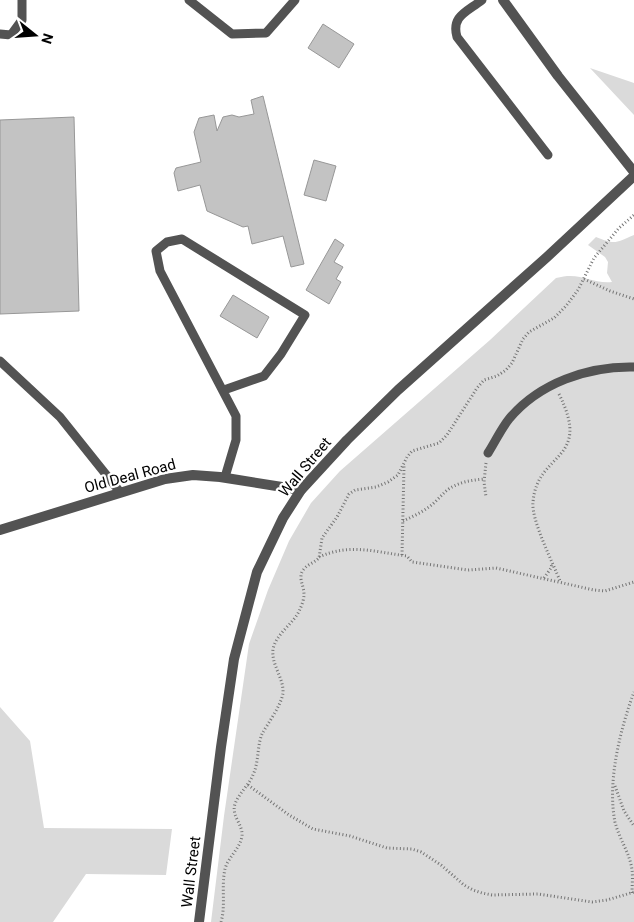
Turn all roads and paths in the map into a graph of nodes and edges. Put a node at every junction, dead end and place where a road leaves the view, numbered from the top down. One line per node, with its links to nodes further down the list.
1 (22, 0): 6 (lane)
2 (190, 0): 3 (lane)
3 (295, 0)
4 (482, 0): 7 (lane)
5 (503, 0): 8 (street)
6 (0, 34)
7 (548, 155)
8 (634, 172)
9 (634, 176): 21 (street, Wall Street)
10 (634, 215): 11 (path)
11 (584, 279): 12 (path); 18 (path)
12 (634, 299)
13 (0, 361): 22 (lane)
14 (634, 367): 15 (lane)
15 (554, 384): 17 (lane); 28 (path)
16 (224, 390): 16 (lane); 19 (lane)
17 (488, 453): 20 (path)
18 (404, 466): 24 (path); 27 (path)
19 (225, 478): 21 (street, Old Deal Road); 22 (street, Old Deal Road)
20 (484, 479): 23 (path); 24 (path)
21 (301, 490): 37 (street, Wall Street)
22 (120, 492): 25 (street, Old Deal Road)
23 (486, 497)
24 (403, 521): 26 (path)
25 (0, 530)
26 (402, 555): 27 (path); 29 (path)
27 (318, 558): 34 (path)
28 (552, 562): 29 (path); 30 (path)
29 (544, 578): 30 (path)
30 (560, 582): 31 (path)
31 (634, 582)
32 (634, 692): 33 (path)
33 (614, 784): 35 (path); 36 (path)
34 (248, 785): 36 (path); 38 (path)
35 (634, 826)
36 (633, 893)
37 (200, 922)
38 (221, 922)

